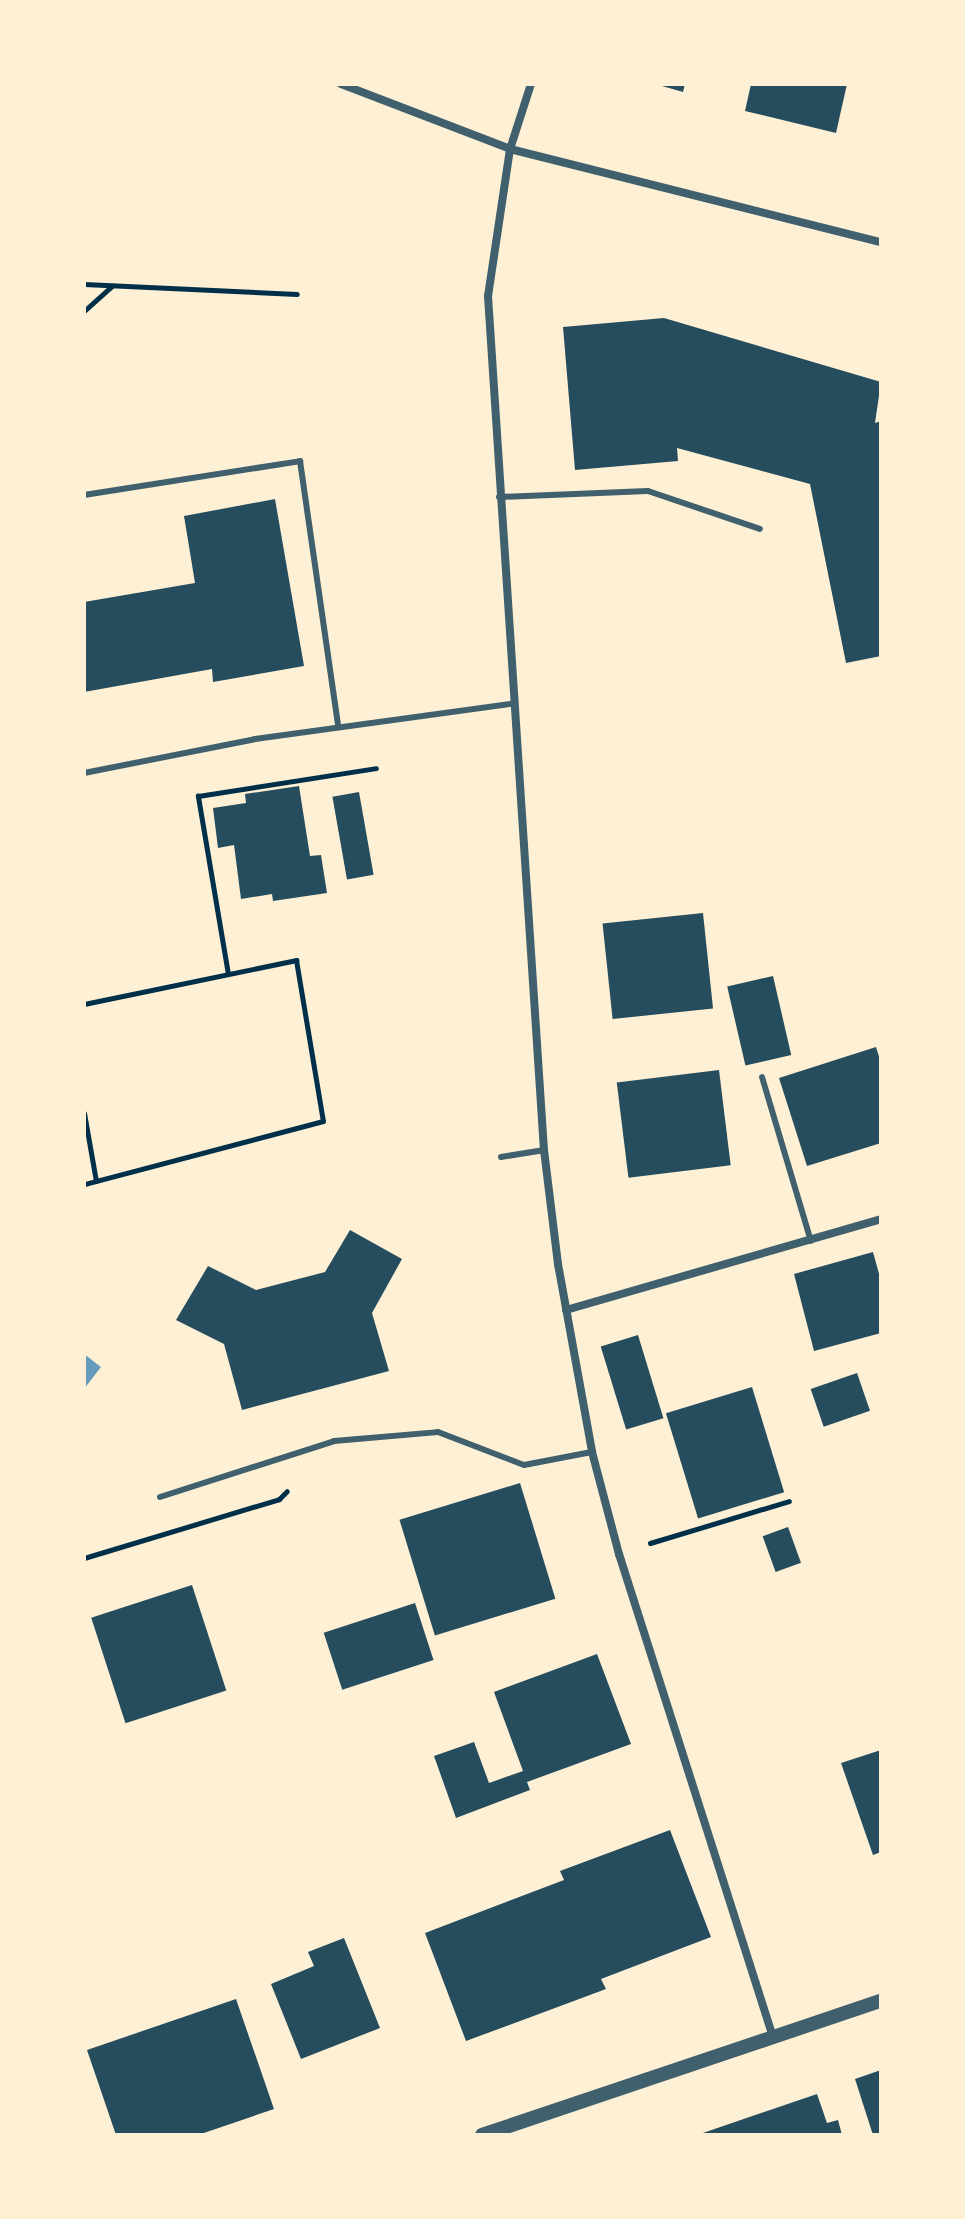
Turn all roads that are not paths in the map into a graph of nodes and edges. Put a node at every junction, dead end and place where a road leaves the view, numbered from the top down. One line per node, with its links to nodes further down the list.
1 (341, 84): 3 (street)
2 (531, 84): 3 (street)
3 (510, 149): 4 (street); 6 (street)
4 (881, 242)
5 (84, 495): 9 (lane)
6 (499, 497): 7 (lane); 8 (street)
7 (760, 529)
8 (512, 704): 9 (lane); 12 (street)
9 (338, 726): 10 (lane)
10 (84, 773)
11 (762, 1077): 15 (lane)
12 (544, 1150): 13 (lane); 16 (street)
13 (501, 1157)
14 (881, 1219): 15 (street)
15 (811, 1241): 16 (street)
16 (566, 1310): 17 (street)
17 (592, 1452): 18 (lane); 20 (street)
18 (160, 1497)
19 (881, 2001): 20 (street)
20 (773, 2037): 21 (street)
21 (482, 2135)

